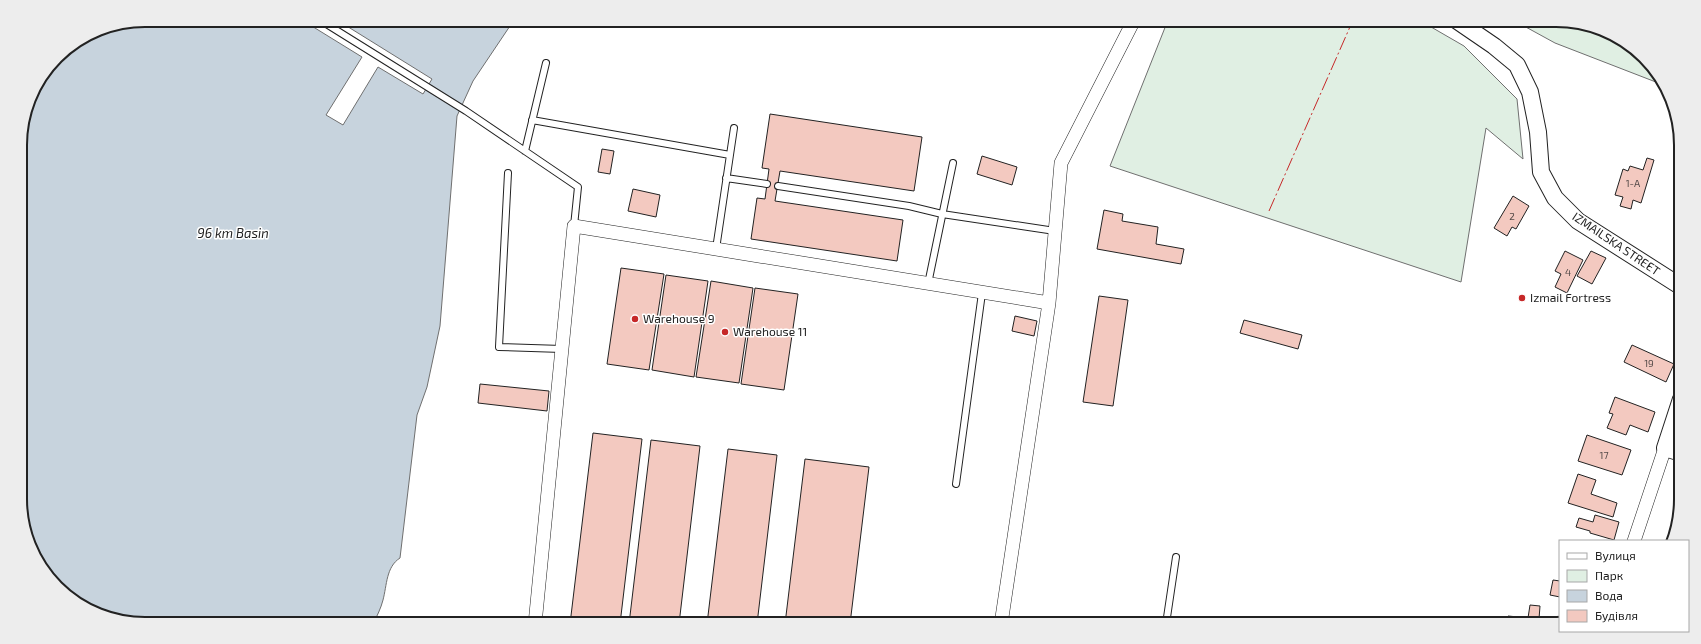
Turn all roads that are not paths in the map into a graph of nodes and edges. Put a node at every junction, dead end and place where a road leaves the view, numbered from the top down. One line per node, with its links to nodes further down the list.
1 (331, 27): 7 (lane)
2 (1130, 27): 16 (street)
3 (1466, 27): 18 (street, IZMAILSKA STREET)
4 (546, 63): 5 (lane)
5 (532, 120): 7 (lane); 8 (lane)
6 (734, 128): 8 (lane)
7 (525, 151): 15 (lane)
8 (730, 154): 11 (lane)
9 (953, 163): 14 (lane)
10 (508, 173): 22 (lane)
11 (726, 178): 12 (lane); 17 (lane)
12 (767, 184)
13 (778, 186): 14 (lane)
14 (942, 214): 16 (lane); 19 (lane)
15 (574, 226): 17 (street); 22 (street)
16 (1055, 231): 21 (street)
17 (716, 249): 19 (street)
18 (1674, 282)
19 (928, 284): 20 (street)
20 (982, 293): 21 (street); 26 (lane)
21 (1049, 303): 30 (street)
22 (562, 349): 29 (street)
23 (1674, 420): 24 (street)
24 (1665, 448): 25 (street); 27 (street)
25 (1674, 451)
26 (956, 484)
27 (1634, 540)
28 (1176, 558): 31 (lane)
29 (536, 617)
30 (1002, 617)
31 (1167, 617)

